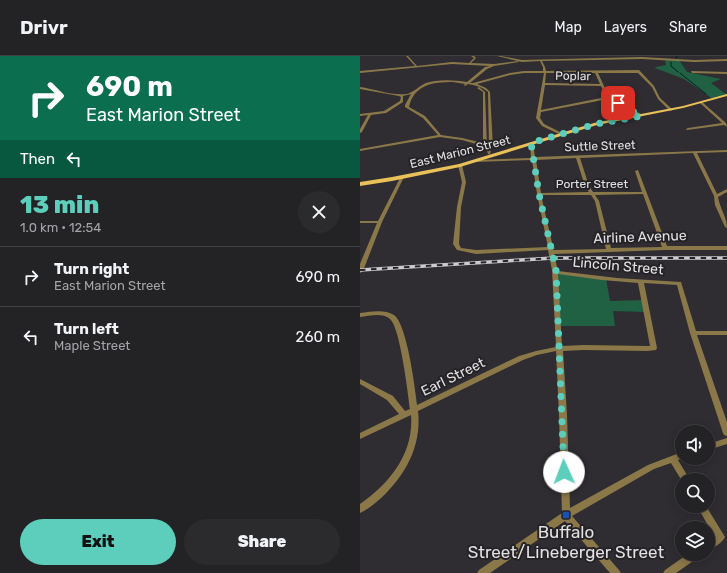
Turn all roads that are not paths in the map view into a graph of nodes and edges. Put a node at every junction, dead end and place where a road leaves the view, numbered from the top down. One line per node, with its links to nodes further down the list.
1 (407, 56): 14 (street)
2 (472, 56): 12 (street)
3 (498, 56): 9 (street)
4 (531, 56): 9 (street)
5 (604, 56): 8 (street)
6 (654, 56): 7 (street)
7 (657, 58): 8 (street); 11 (street)
8 (614, 59): 10 (street)
9 (522, 60): 10 (street); 13 (street)
10 (540, 60): 15 (street)
11 (727, 60)
12 (469, 64): 13 (street); 14 (street)
13 (494, 65): 20 (street)
14 (416, 66): 16 (street)
15 (545, 71): 17 (street); 20 (street); 21 (street)
16 (360, 72)
17 (596, 72): 22 (street); 31 (street)
18 (692, 72): 19 (street)
19 (727, 73)
20 (469, 84): 24 (street); 28 (street); 29 (street)
21 (544, 84): 22 (street, Poplar); 32 (street)
22 (602, 85): 27 (street)
23 (360, 89): 25 (street)
24 (413, 94): 25 (street); 42 (street)
25 (400, 95): 34 (street)
26 (727, 95): 30 (main road, East Marion Street)
27 (608, 98): 32 (street); 35 (street)
28 (484, 99): 29 (street); 37 (street)
29 (490, 99): 36 (street)
30 (701, 102): 31 (main road, East Marion Street); 38 (street)
31 (671, 110): 35 (main road, East Marion Street)
32 (539, 111): 41 (street)
33 (360, 115): 34 (street)
34 (370, 115): 40 (street)
35 (641, 116): 41 (main road, East Marion Street)
36 (490, 120): 37 (street); 46 (street)
37 (485, 121): 44 (street)
38 (726, 125): 39 (street)
39 (688, 129)
40 (360, 132)
41 (562, 134): 43 (main road, East Marion Street)
42 (440, 136): 44 (street); 45 (street)
43 (531, 143): 49 (main road, East Marion Street); 51 (street)
44 (485, 145): 46 (street)
45 (360, 150)
46 (489, 150): 49 (street)
47 (727, 151): 48 (street, Suttle Street)
48 (694, 152): 50 (street, Suttle Street); 62 (street)
49 (492, 156): 52 (street); 53 (main road, East Marion Street)
50 (578, 157): 51 (street, Suttle Street); 59 (street)
51 (533, 158): 52 (street, Suttle Street); 61 (street)
52 (505, 160): 53 (street, Suttle Street)
53 (475, 161): 54 (main road, East Marion Street)
54 (460, 165): 56 (main road, East Marion Street); 68 (street, Airline Avenue)
55 (637, 171): 60 (street)
56 (402, 177): 57 (main road, East Marion Street); 64 (street)
57 (360, 184)
58 (727, 190): 62 (street)
59 (592, 193): 60 (street, Porter Street); 61 (street, Porter Street); 69 (street)
60 (645, 193): 66 (street)
61 (539, 194): 68 (street)
62 (716, 196): 65 (street)
63 (360, 222): 64 (street)
64 (380, 222): 70 (street)
65 (727, 227)
66 (665, 248): 67 (street, Airline Avenue); 69 (street, Airline Avenue)
67 (727, 248)
68 (552, 250): 69 (street, Airline Avenue); 72 (street)
69 (610, 250)
70 (362, 257): 71 (street)
71 (360, 271)
72 (556, 272): 73 (street, Lincoln Street); 77 (street)
73 (641, 282): 75 (street, Lincoln Street); 77 (street, Earl Street)
74 (360, 315): 79 (street)
75 (693, 333): 76 (street); 81 (street)
76 (727, 333)
77 (560, 348): 79 (street, Earl Street); 89 (street)
78 (360, 381): 80 (street)
79 (413, 411): 80 (street, Earl Street); 88 (street)
80 (404, 415): 82 (street, Earl Street)
81 (727, 433)
82 (360, 436)
83 (727, 441): 84 (street)
84 (715, 445)
85 (675, 457): 86 (street)
86 (672, 458): 87 (street); 89 (street)
87 (682, 473)
88 (360, 509)
89 (566, 515): 93 (street); 94 (street)
90 (715, 529): 91 (street)
91 (715, 541)
92 (686, 561): 95 (street)
93 (482, 573)
94 (616, 573)
95 (668, 573)

